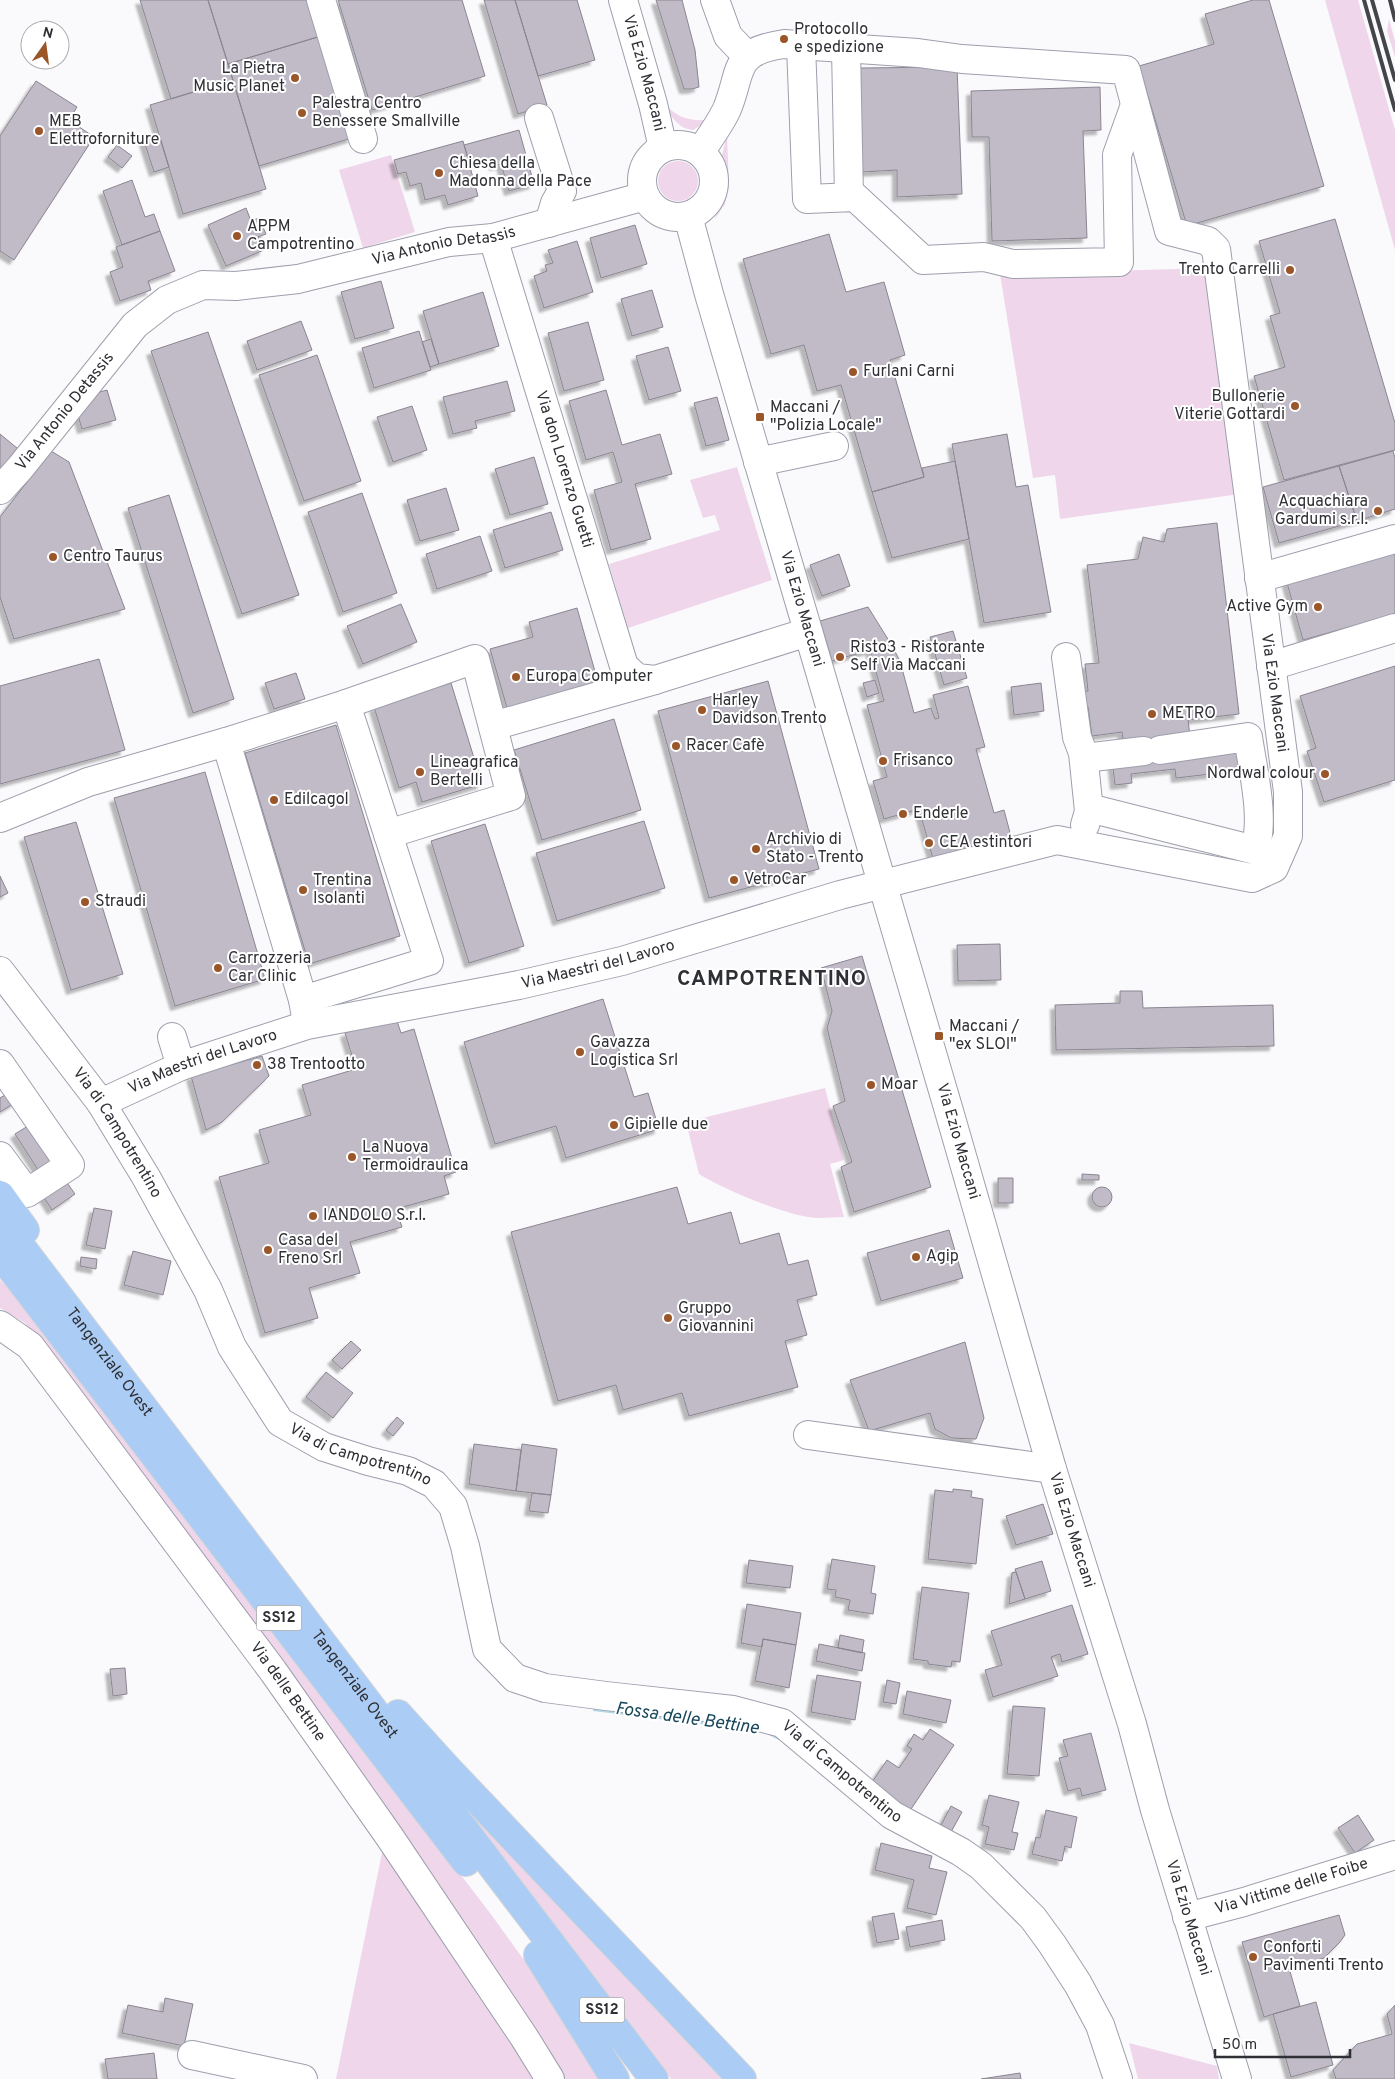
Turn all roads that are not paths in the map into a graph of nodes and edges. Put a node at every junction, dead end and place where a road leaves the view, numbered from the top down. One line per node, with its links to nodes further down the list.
1 (321, 0): 9 (street)
2 (623, 0): 10 (street, Via Ezio Maccani)
3 (715, 0): 6 (street)
4 (801, 46): 5 (street); 6 (street); 13 (street)
5 (846, 49): 7 (street); 13 (street)
6 (748, 57): 11 (street)
7 (1135, 105): 13 (street); 21 (street, Via Ezio Maccani)
8 (540, 118): 15 (street)
9 (363, 140)
10 (663, 148): 11 (street, Via Ezio Maccani); 12 (street, Via Ezio Maccani)
11 (700, 152): 14 (street)
12 (645, 196): 14 (street); 15 (street, Via Antonio Detassis)
13 (849, 197)
14 (688, 216): 18 (street, Via Ezio Maccani)
15 (549, 223): 16 (street, Via Antonio Detassis)
16 (494, 238): 19 (street, Via Antonio Detassis); 26 (street, Via don Lorenzo Guetti)
17 (834, 446): 18 (street)
18 (758, 462): 23 (street, Via Ezio Maccani)
19 (0, 490)
20 (1395, 538): 21 (street)
21 (1259, 578): 25 (street, Via Ezio Maccani)
22 (1395, 628): 25 (street)
23 (808, 632): 26 (street); 35 (street, Via Ezio Maccani)
24 (1066, 657): 30 (street)
25 (1270, 666): 34 (street, Via Ezio Maccani)
26 (655, 680): 28 (street)
27 (346, 704): 28 (street); 29 (street); 33 (street)
28 (493, 726): 33 (street)
29 (226, 742): 32 (street); 37 (street)
30 (1084, 758): 31 (street); 31 (street)
31 (1089, 808): 34 (street)
32 (0, 818)
33 (388, 834): 37 (street)
34 (1078, 844): 35 (street, Via Ezio Maccani)
35 (889, 883): 37 (street, Via Maestri del Lavoro); 49 (street, Via Ezio Maccani)
36 (0, 971): 41 (street, Via di Campotrentino)
37 (305, 1013): 40 (street, Via Maestri del Lavoro)
38 (172, 1037): 40 (street)
39 (0, 1064): 42 (street)
40 (181, 1066): 41 (street, Via Maestri del Lavoro)
41 (101, 1103): 62 (street, Via di Campotrentino)
42 (0, 1156)
43 (0, 1195): 46 (highway)
44 (0, 1219): 46 (highway, Tangenziale Ovest / SS12)
45 (0, 1254): 46 (highway, Tangenziale Ovest / SS12)
46 (20, 1273): 50 (highway, Tangenziale Ovest / SS12); 53 (highway, Tangenziale Ovest / SS12)
47 (0, 1325): 57 (street, Via delle Bettine)
48 (808, 1436): 49 (street)
49 (1052, 1469): 52 (street, Via Ezio Maccani)
50 (262, 1562): 60 (highway, Tangenziale Ovest / SS12); 61 (highway)
51 (1393, 1857): 52 (street, Via Vittime delle Foibe)
52 (1187, 1917): 55 (street, Via Ezio Maccani)
53 (538, 1955): 58 (highway); 59 (highway, Tangenziale Ovest / SS12)
54 (192, 2055): 56 (street)
55 (1235, 2074)
56 (303, 2079)
57 (550, 2079)
58 (615, 2079)
59 (632, 2079)
60 (654, 2079)
61 (742, 2079)
62 (1118, 2079)

